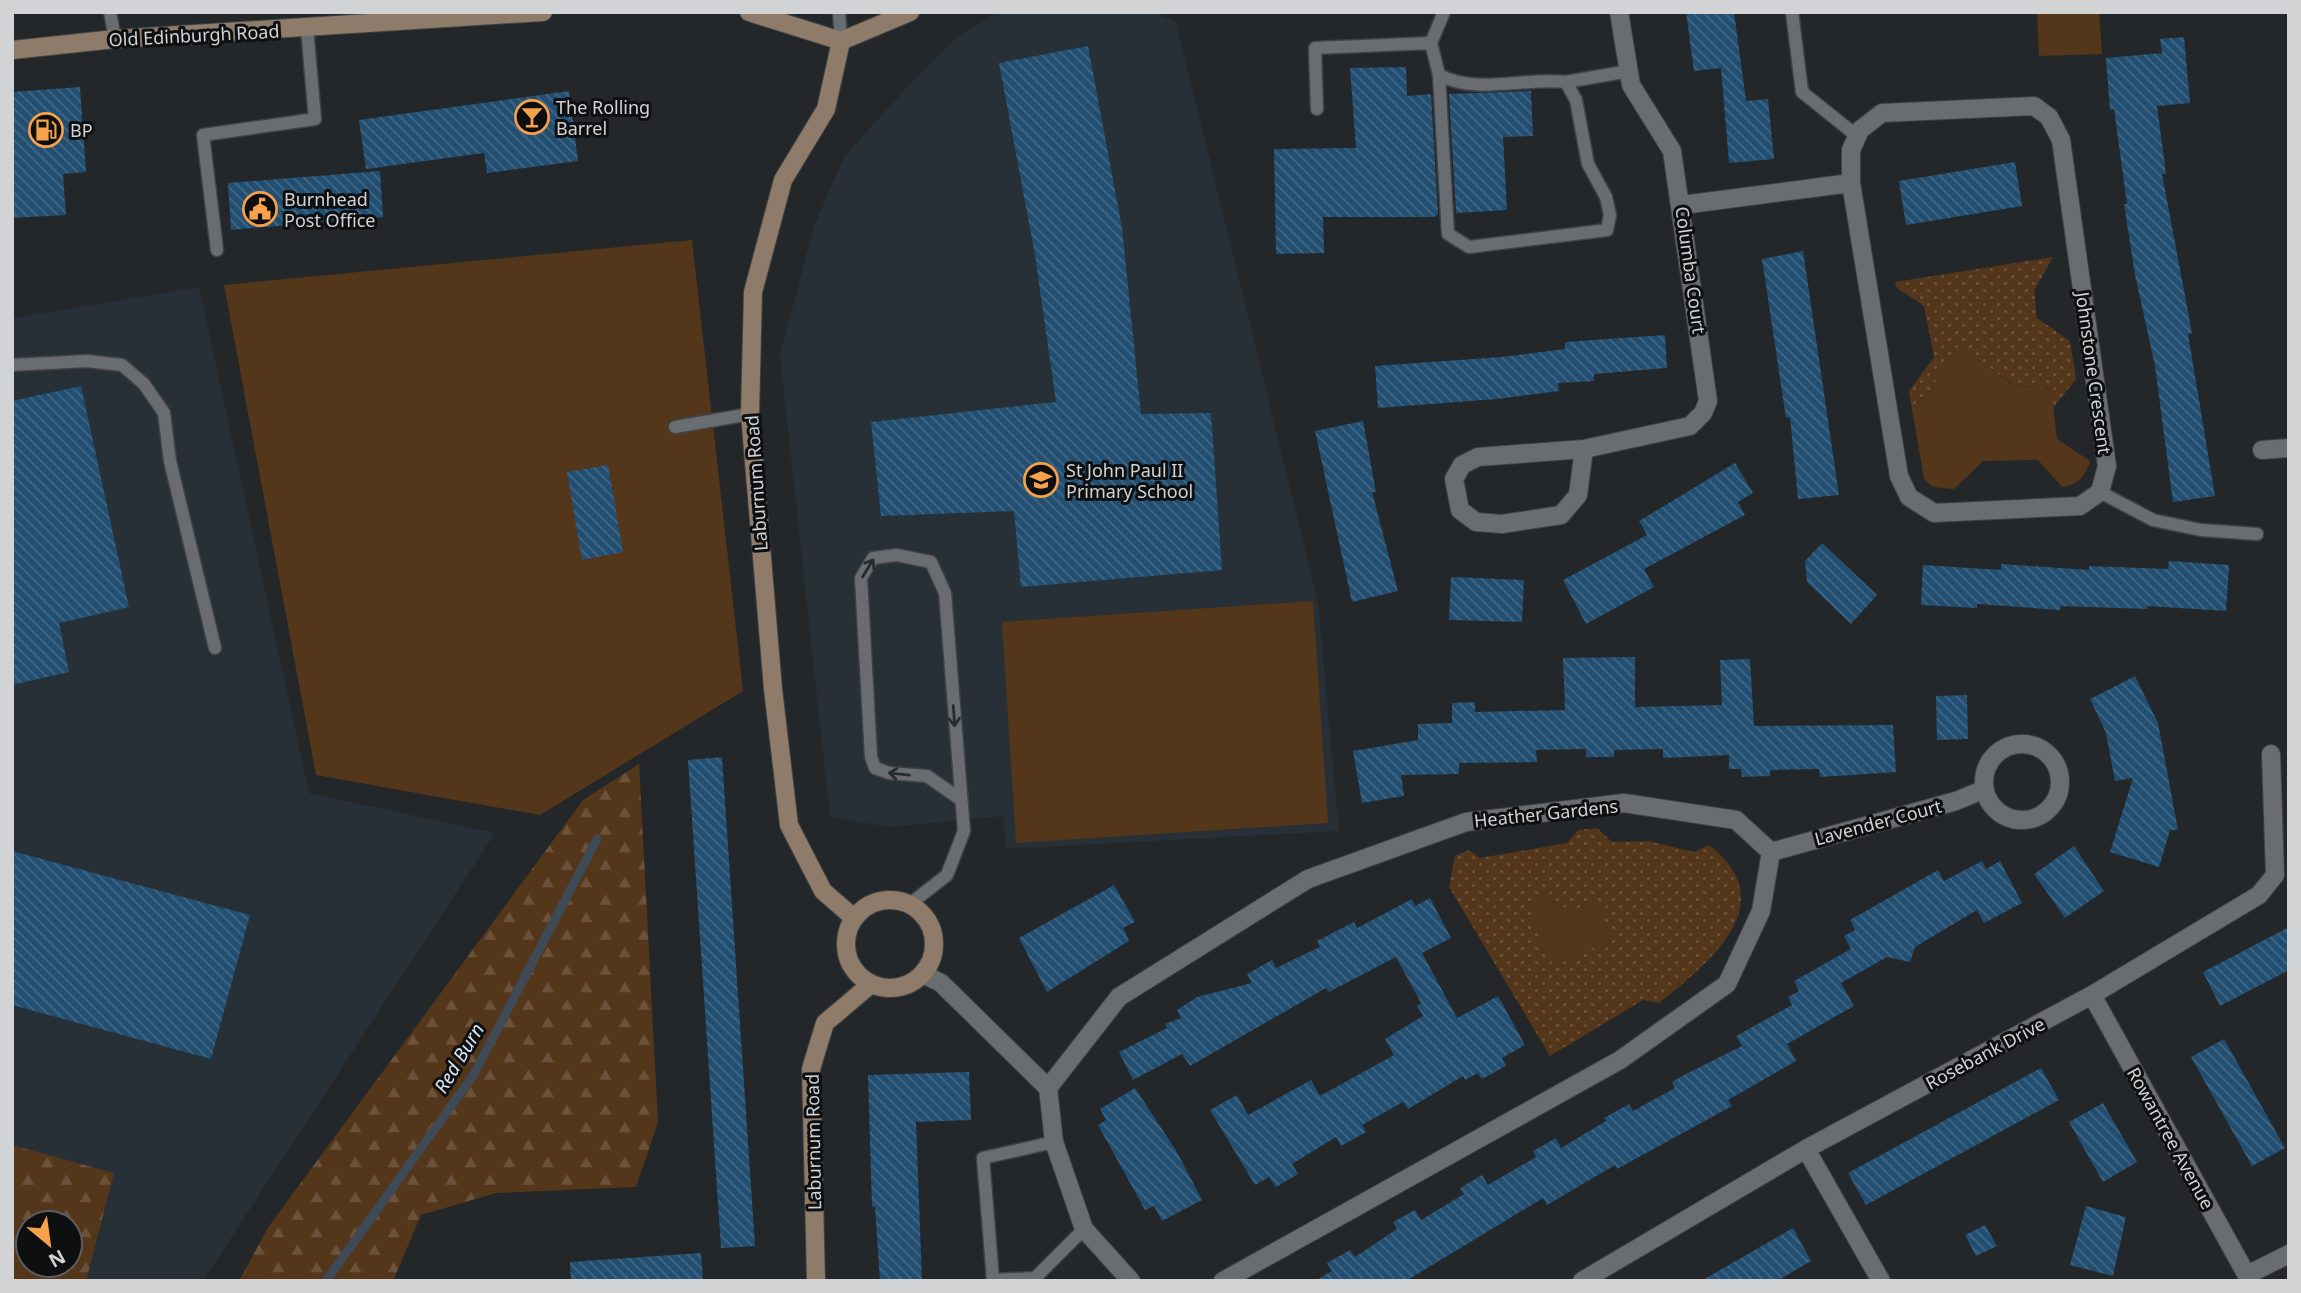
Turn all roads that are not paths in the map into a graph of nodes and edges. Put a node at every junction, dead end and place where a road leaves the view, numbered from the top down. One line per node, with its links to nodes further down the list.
1 (110, 12): 10 (lane)
2 (543, 12): 9 (street, Old Edinburgh Road)
3 (749, 12): 11 (street)
4 (839, 12): 11 (lane)
5 (910, 12): 11 (street)
6 (1444, 12): 12 (lane)
7 (1619, 12): 14 (street, Columba Court)
8 (1792, 12): 18 (lane)
9 (307, 29): 10 (street, Old Edinburgh Road); 21 (lane)
10 (115, 39): 13 (street, Old Edinburgh Road)
11 (841, 41): 23 (street, Laburnum Road)
12 (1431, 43): 15 (lane); 17 (lane)
13 (12, 50)
14 (1629, 71): 16 (lane); 20 (street, Columba Court)
15 (1439, 75): 16 (lane); 16 (lane)
16 (1566, 82)
17 (1317, 109)
18 (1857, 136): 19 (street); 28 (street, Johnstone Crescent)
19 (1851, 183): 20 (street); 28 (street)
20 (1682, 205): 26 (street, Columba Court)
21 (217, 250)
22 (12, 365): 30 (lane)
23 (750, 414): 24 (lane); 36 (street, Laburnum Road)
24 (675, 427)
25 (2289, 448): 27 (street)
26 (1584, 449): 26 (street, Columba Court)
27 (2262, 450)
28 (2100, 492): 29 (lane)
29 (2257, 534)
30 (215, 648)
31 (2271, 754): 39 (street, Rosebank Drive)
32 (1985, 789): 32 (street); 34 (street, Lavender Court)
33 (960, 799): 33 (lane, one-way to 33); 35 (lane)
34 (1771, 852): 40 (street, Heather Gardens); 49 (street)
35 (910, 904): 36 (street); 37 (street)
36 (854, 918): 38 (street)
37 (923, 974): 38 (street); 40 (street)
38 (871, 984): 47 (street, Laburnum Road)
39 (2092, 995): 42 (street, Rosebank Drive); 45 (street, Rowantree Avenue)
40 (1048, 1088): 41 (street)
41 (1054, 1142): 43 (street); 46 (lane)
42 (1806, 1149): 50 (street, Rosebank Drive); 51 (street)
43 (1084, 1229): 46 (lane); 48 (street)
44 (2289, 1254): 45 (street)
45 (2249, 1278)
46 (1035, 1280)
47 (817, 1281)
48 (1131, 1281)
49 (1223, 1281)
50 (1582, 1281)
51 (1881, 1281)

